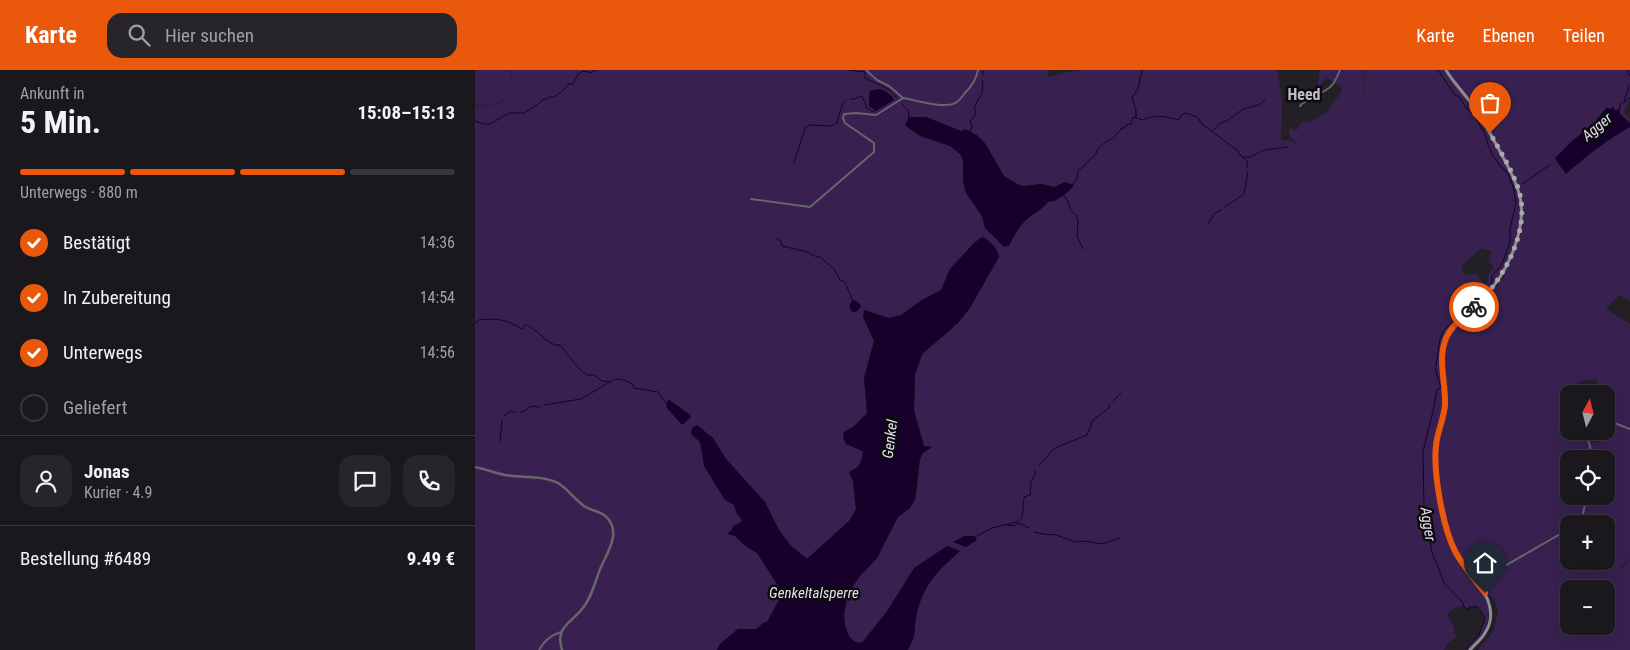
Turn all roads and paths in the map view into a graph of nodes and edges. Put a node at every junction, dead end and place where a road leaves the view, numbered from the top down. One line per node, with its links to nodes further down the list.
1 (866, 70): 5 (street)
2 (978, 70): 5 (street)
3 (1340, 70): 6 (street)
4 (1447, 70): 12 (main road)
5 (903, 98): 7 (street)
6 (1299, 106)
7 (751, 198)
8 (1615, 422): 9 (street)
9 (1630, 429)
10 (475, 467): 13 (street)
11 (1560, 534): 12 (street)
12 (1480, 586): 16 (main road)
13 (562, 630): 14 (street); 15 (street)
14 (539, 650)
15 (562, 650)
16 (1470, 650)

